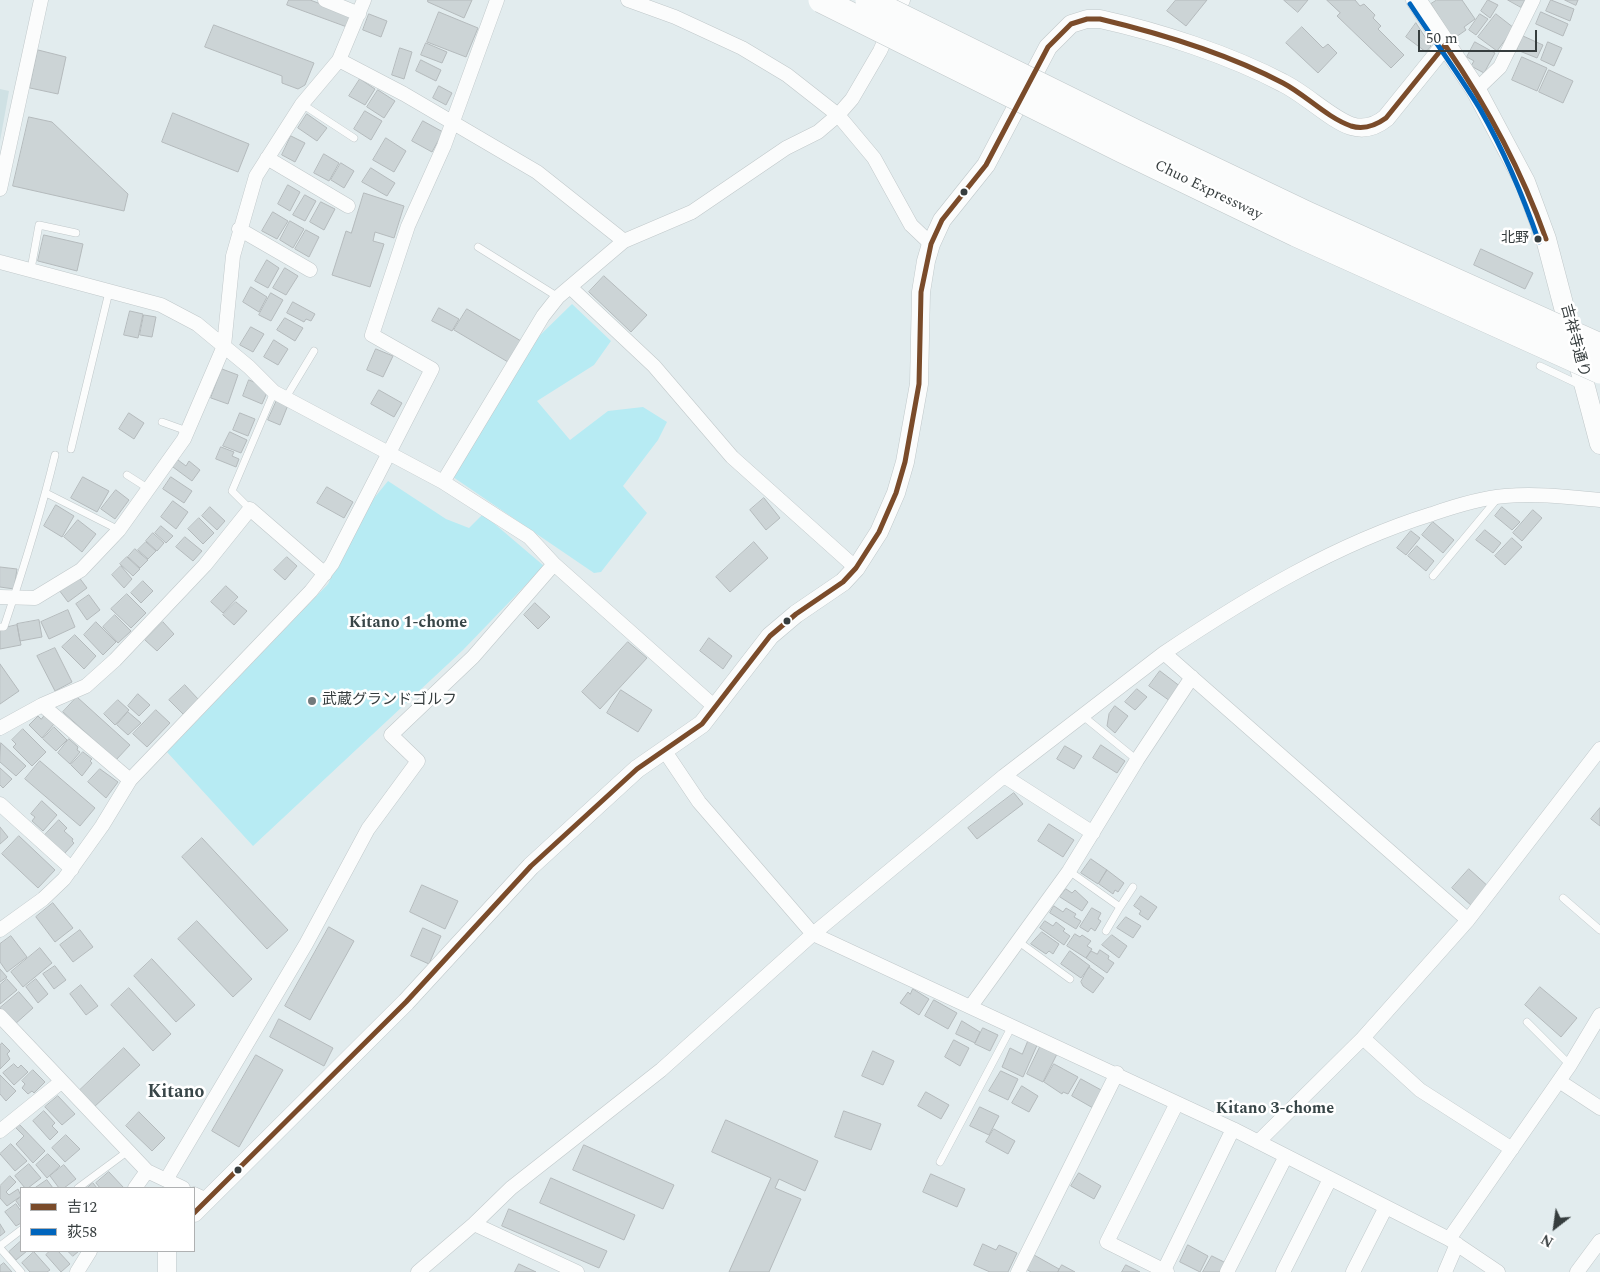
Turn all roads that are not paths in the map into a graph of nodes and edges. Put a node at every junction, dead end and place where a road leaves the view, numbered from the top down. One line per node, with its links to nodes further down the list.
1 (41, 0): 20 (street)
2 (325, 0): 11 (street)
3 (364, 0): 11 (street)
4 (497, 0): 17 (street)
5 (628, 0): 16 (street)
6 (821, 0): 37 (highway, Chuo Expressway, bridge)
7 (868, 0): 34 (highway, Chuo Expressway, bridge)
8 (903, 0): 16 (street)
9 (1416, 0): 12 (main road, 吉祥寺通り)
10 (1533, 0): 14 (street)
11 (359, 14): 13 (street)
12 (1445, 45): 14 (main road, 吉祥寺通り); 25 (street)
13 (339, 60): 15 (street); 17 (street)
14 (1476, 90): 37 (main road, 吉祥寺通り)
15 (302, 104): 18 (lane); 19 (street)
16 (838, 115): 24 (street); 25 (street)
17 (452, 124): 24 (street); 43 (street)
18 (354, 138)
19 (267, 158): 21 (street); 22 (street)
20 (0, 189)
21 (348, 206)
22 (239, 229): 29 (street); 33 (street)
23 (76, 233): 28 (lane)
24 (624, 241): 30 (street)
25 (931, 244): 54 (street)
26 (478, 247): 32 (lane)
27 (0, 262): 28 (street)
28 (31, 269): 31 (street)
29 (310, 270)
30 (571, 288): 32 (street); 54 (street)
31 (109, 292): 33 (street); 42 (lane)
32 (558, 297): 46 (street)
33 (224, 346): 38 (street); 40 (street)
34 (1600, 346)
35 (314, 351): 38 (lane)
36 (1540, 366): 37 (lane)
37 (1596, 384): 41 (main road, 吉祥寺通り)
38 (280, 395): 43 (street); 51 (lane)
39 (162, 422): 40 (lane)
40 (187, 431): 47 (street)
41 (1600, 444)
42 (71, 449)
43 (388, 454): 46 (street); 55 (street)
44 (55, 455): 48 (lane)
45 (127, 475): 47 (lane)
46 (443, 482): 53 (street)
47 (149, 489): 52 (street)
48 (46, 494): 52 (lane); 57 (lane)
49 (1498, 498): 50 (street); 56 (lane); 59 (street)
50 (1600, 500)
51 (250, 509): 55 (street); 61 (street)
52 (119, 530): 57 (street)
53 (554, 564): 62 (street); 105 (street)
54 (856, 568): 62 (street)
55 (325, 574): 69 (street)
56 (1433, 576)
57 (7, 597): 58 (lane)
58 (0, 627)
59 (1164, 653): 60 (street); 63 (street)
60 (1192, 677): 67 (street); 77 (street)
61 (42, 705): 64 (street); 69 (street)
62 (716, 708): 66 (street)
63 (1083, 716): 67 (lane); 68 (street)
64 (0, 728)
65 (1600, 749): 77 (street)
66 (664, 750): 81 (street); 109 (street)
67 (1137, 760): 71 (street)
68 (1004, 776): 71 (street); 81 (street)
69 (130, 780): 72 (street)
70 (0, 804): 72 (street)
71 (1093, 833): 73 (street)
72 (72, 869): 78 (street)
73 (1069, 871): 76 (lane); 82 (street)
74 (1133, 887): 76 (lane)
75 (1563, 898): 80 (lane)
76 (1120, 907): 79 (lane)
77 (1468, 920): 89 (street)
78 (0, 930)
79 (1106, 930)
80 (1600, 930)
81 (813, 934): 84 (street); 112 (street)
82 (1019, 942): 83 (lane); 84 (street)
83 (1070, 979)
84 (971, 1006): 88 (street)
85 (1600, 1015): 90 (street)
86 (0, 1016): 93 (street)
87 (1527, 1022): 90 (lane)
88 (1013, 1026): 91 (street); 102 (lane)
89 (1363, 1038): 98 (street); 99 (street)
90 (1570, 1065): 92 (street)
91 (1117, 1073): 94 (street); 124 (street)
92 (1559, 1081): 95 (street); 99 (street)
93 (61, 1082): 97 (street); 100 (street)
94 (1177, 1103): 96 (street); 125 (street)
95 (1600, 1108)
96 (1234, 1129): 98 (street); 125 (street)
97 (0, 1131)
98 (1258, 1142): 101 (street)
99 (1512, 1149): 115 (street)
100 (128, 1151): 103 (street); 106 (lane)
101 (1286, 1156): 104 (street); 126 (street)
102 (940, 1162)
103 (147, 1171): 105 (street); 107 (street)
104 (1330, 1179): 110 (street); 127 (street)
105 (166, 1180): 108 (street)
106 (79, 1187)
107 (136, 1187)
108 (181, 1187)
109 (200, 1197): 111 (street)
110 (1386, 1207): 115 (street); 128 (street)
111 (195, 1210)
112 (474, 1224): 122 (street); 123 (street)
113 (20, 1231): 116 (lane)
114 (1600, 1241): 131 (street)
115 (1453, 1242): 129 (street); 130 (street)
116 (0, 1247): 119 (lane)
117 (89, 1252): 120 (street)
118 (167, 1252): 121 (street)
119 (21, 1272)
120 (77, 1272)
121 (168, 1272)
122 (418, 1272)
123 (577, 1272)
124 (1018, 1272)
125 (1165, 1272)
126 (1227, 1272)
127 (1283, 1272)
128 (1354, 1272)
129 (1445, 1272)
130 (1498, 1272)
131 (1577, 1272)

